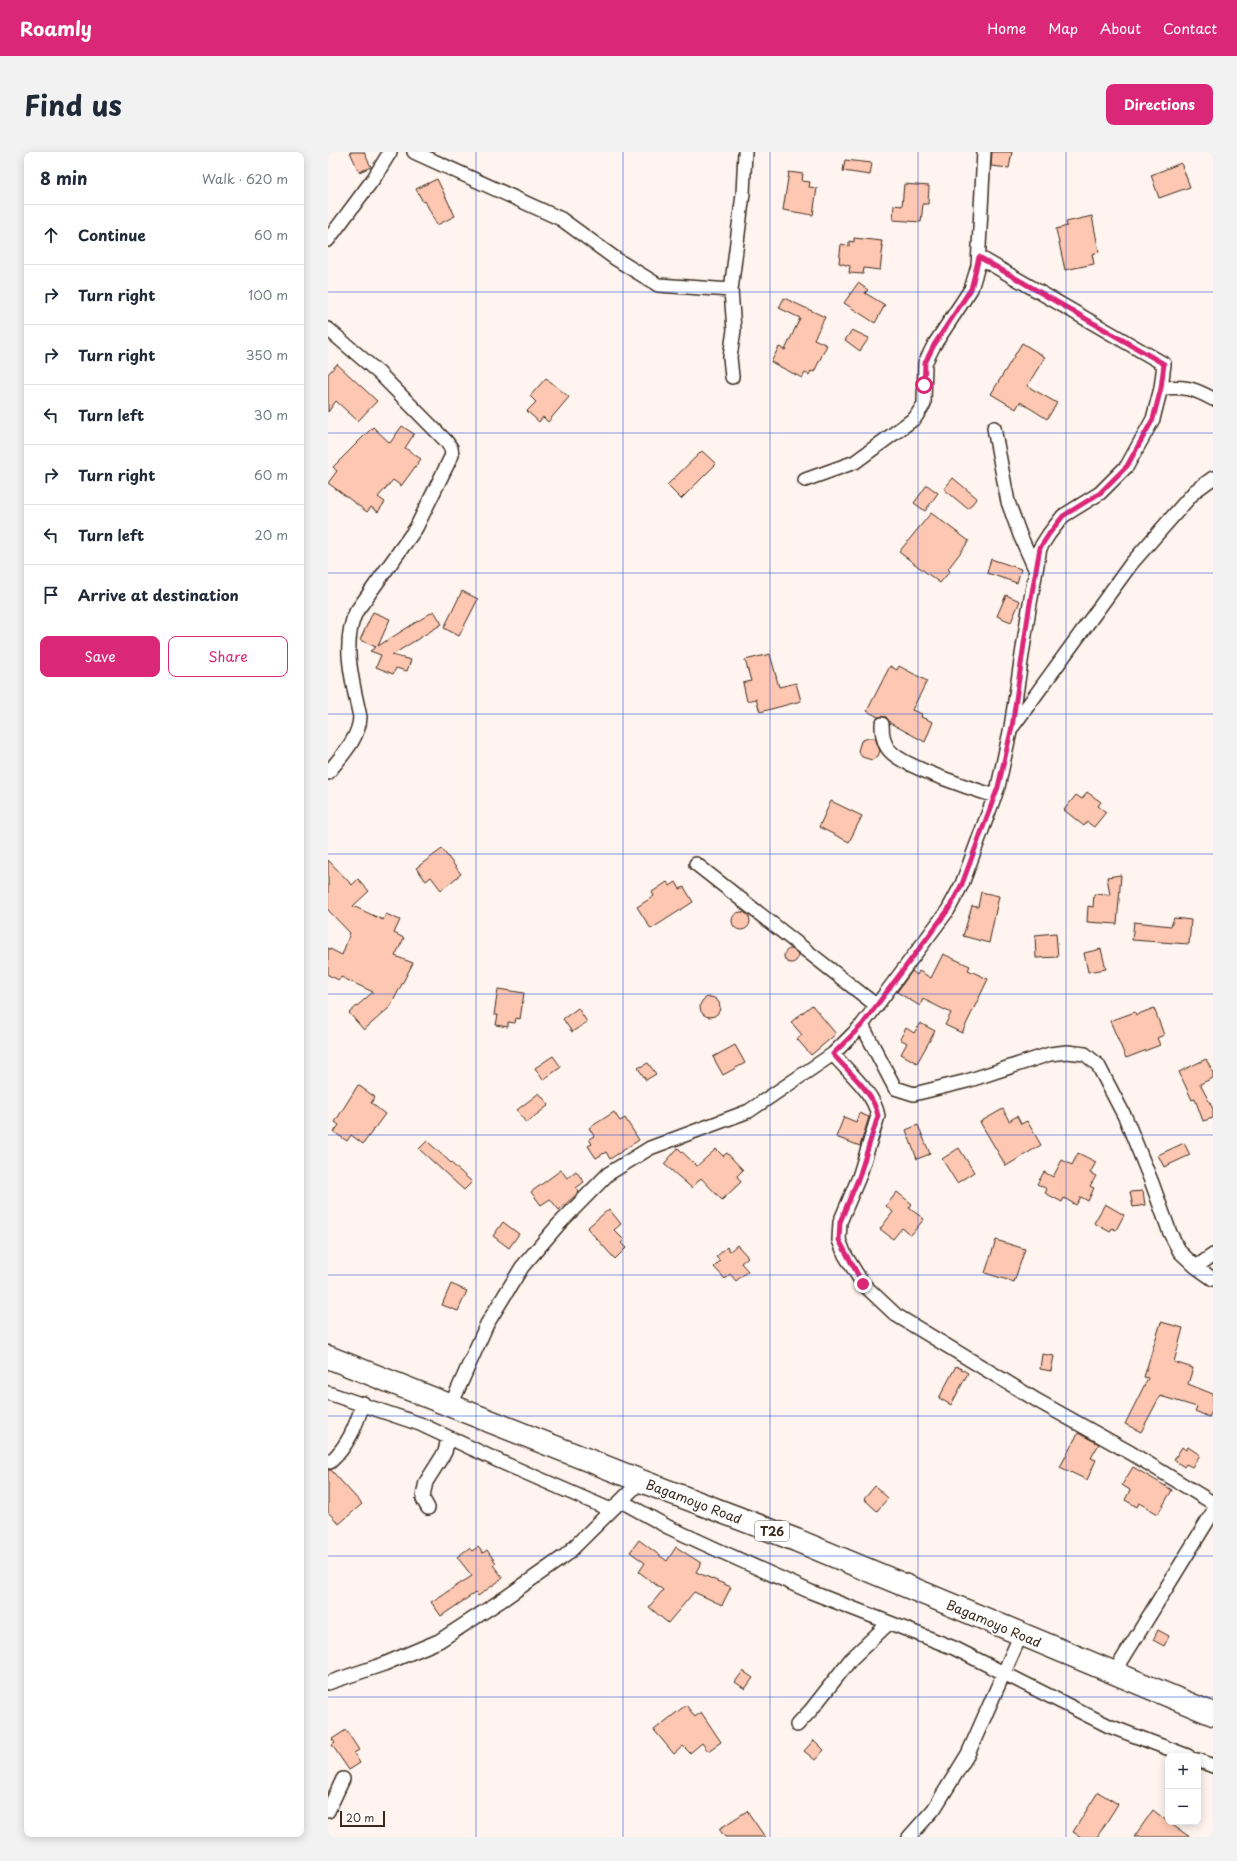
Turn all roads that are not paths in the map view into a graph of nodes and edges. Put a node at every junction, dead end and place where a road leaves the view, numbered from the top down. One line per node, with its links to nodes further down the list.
1 (390, 152): 5 (street)
2 (414, 152): 7 (street)
3 (745, 152): 7 (street)
4 (984, 152): 6 (street)
5 (328, 240)
6 (979, 257): 10 (street); 14 (street)
7 (731, 290): 9 (street)
8 (328, 329): 18 (street)
9 (732, 377)
10 (1161, 388): 11 (street); 15 (street)
11 (1213, 399)
12 (994, 428): 15 (street)
13 (1213, 478): 17 (street)
14 (805, 480)
15 (1036, 571): 17 (street)
16 (882, 724): 19 (street)
17 (1012, 727): 19 (street)
18 (328, 773)
19 (995, 796): 21 (street)
20 (696, 864): 21 (street)
21 (877, 1006): 22 (street)
22 (862, 1025): 23 (street); 25 (street)
23 (833, 1054): 30 (street); 35 (street)
24 (1213, 1255): 25 (street)
25 (1196, 1268): 26 (street)
26 (1213, 1279)
27 (328, 1357): 30 (highway, Bagamoyo Road / T26)
28 (328, 1393): 29 (street)
29 (363, 1403): 31 (street); 32 (street)
30 (452, 1405): 33 (highway, Bagamoyo Road / T26)
31 (448, 1438): 36 (street); 37 (street)
32 (330, 1462)
33 (641, 1481): 34 (street); 40 (highway, Bagamoyo Road / T26)
34 (621, 1501): 37 (street); 39 (street)
35 (1213, 1502)
36 (428, 1508)
37 (611, 1510): 43 (street)
38 (1213, 1512): 42 (street)
39 (889, 1624): 41 (street); 45 (street)
40 (1021, 1634): 41 (street); 42 (highway, Bagamoyo Road / T26)
41 (1004, 1673): 46 (street); 51 (street)
42 (1114, 1673): 44 (highway, Bagamoyo Road / T26)
43 (328, 1683)
44 (1213, 1714)
45 (797, 1725)
46 (1180, 1753)
47 (1201, 1761): 48 (street)
48 (1213, 1766)
49 (343, 1779): 50 (street)
50 (328, 1811)
51 (909, 1837)

